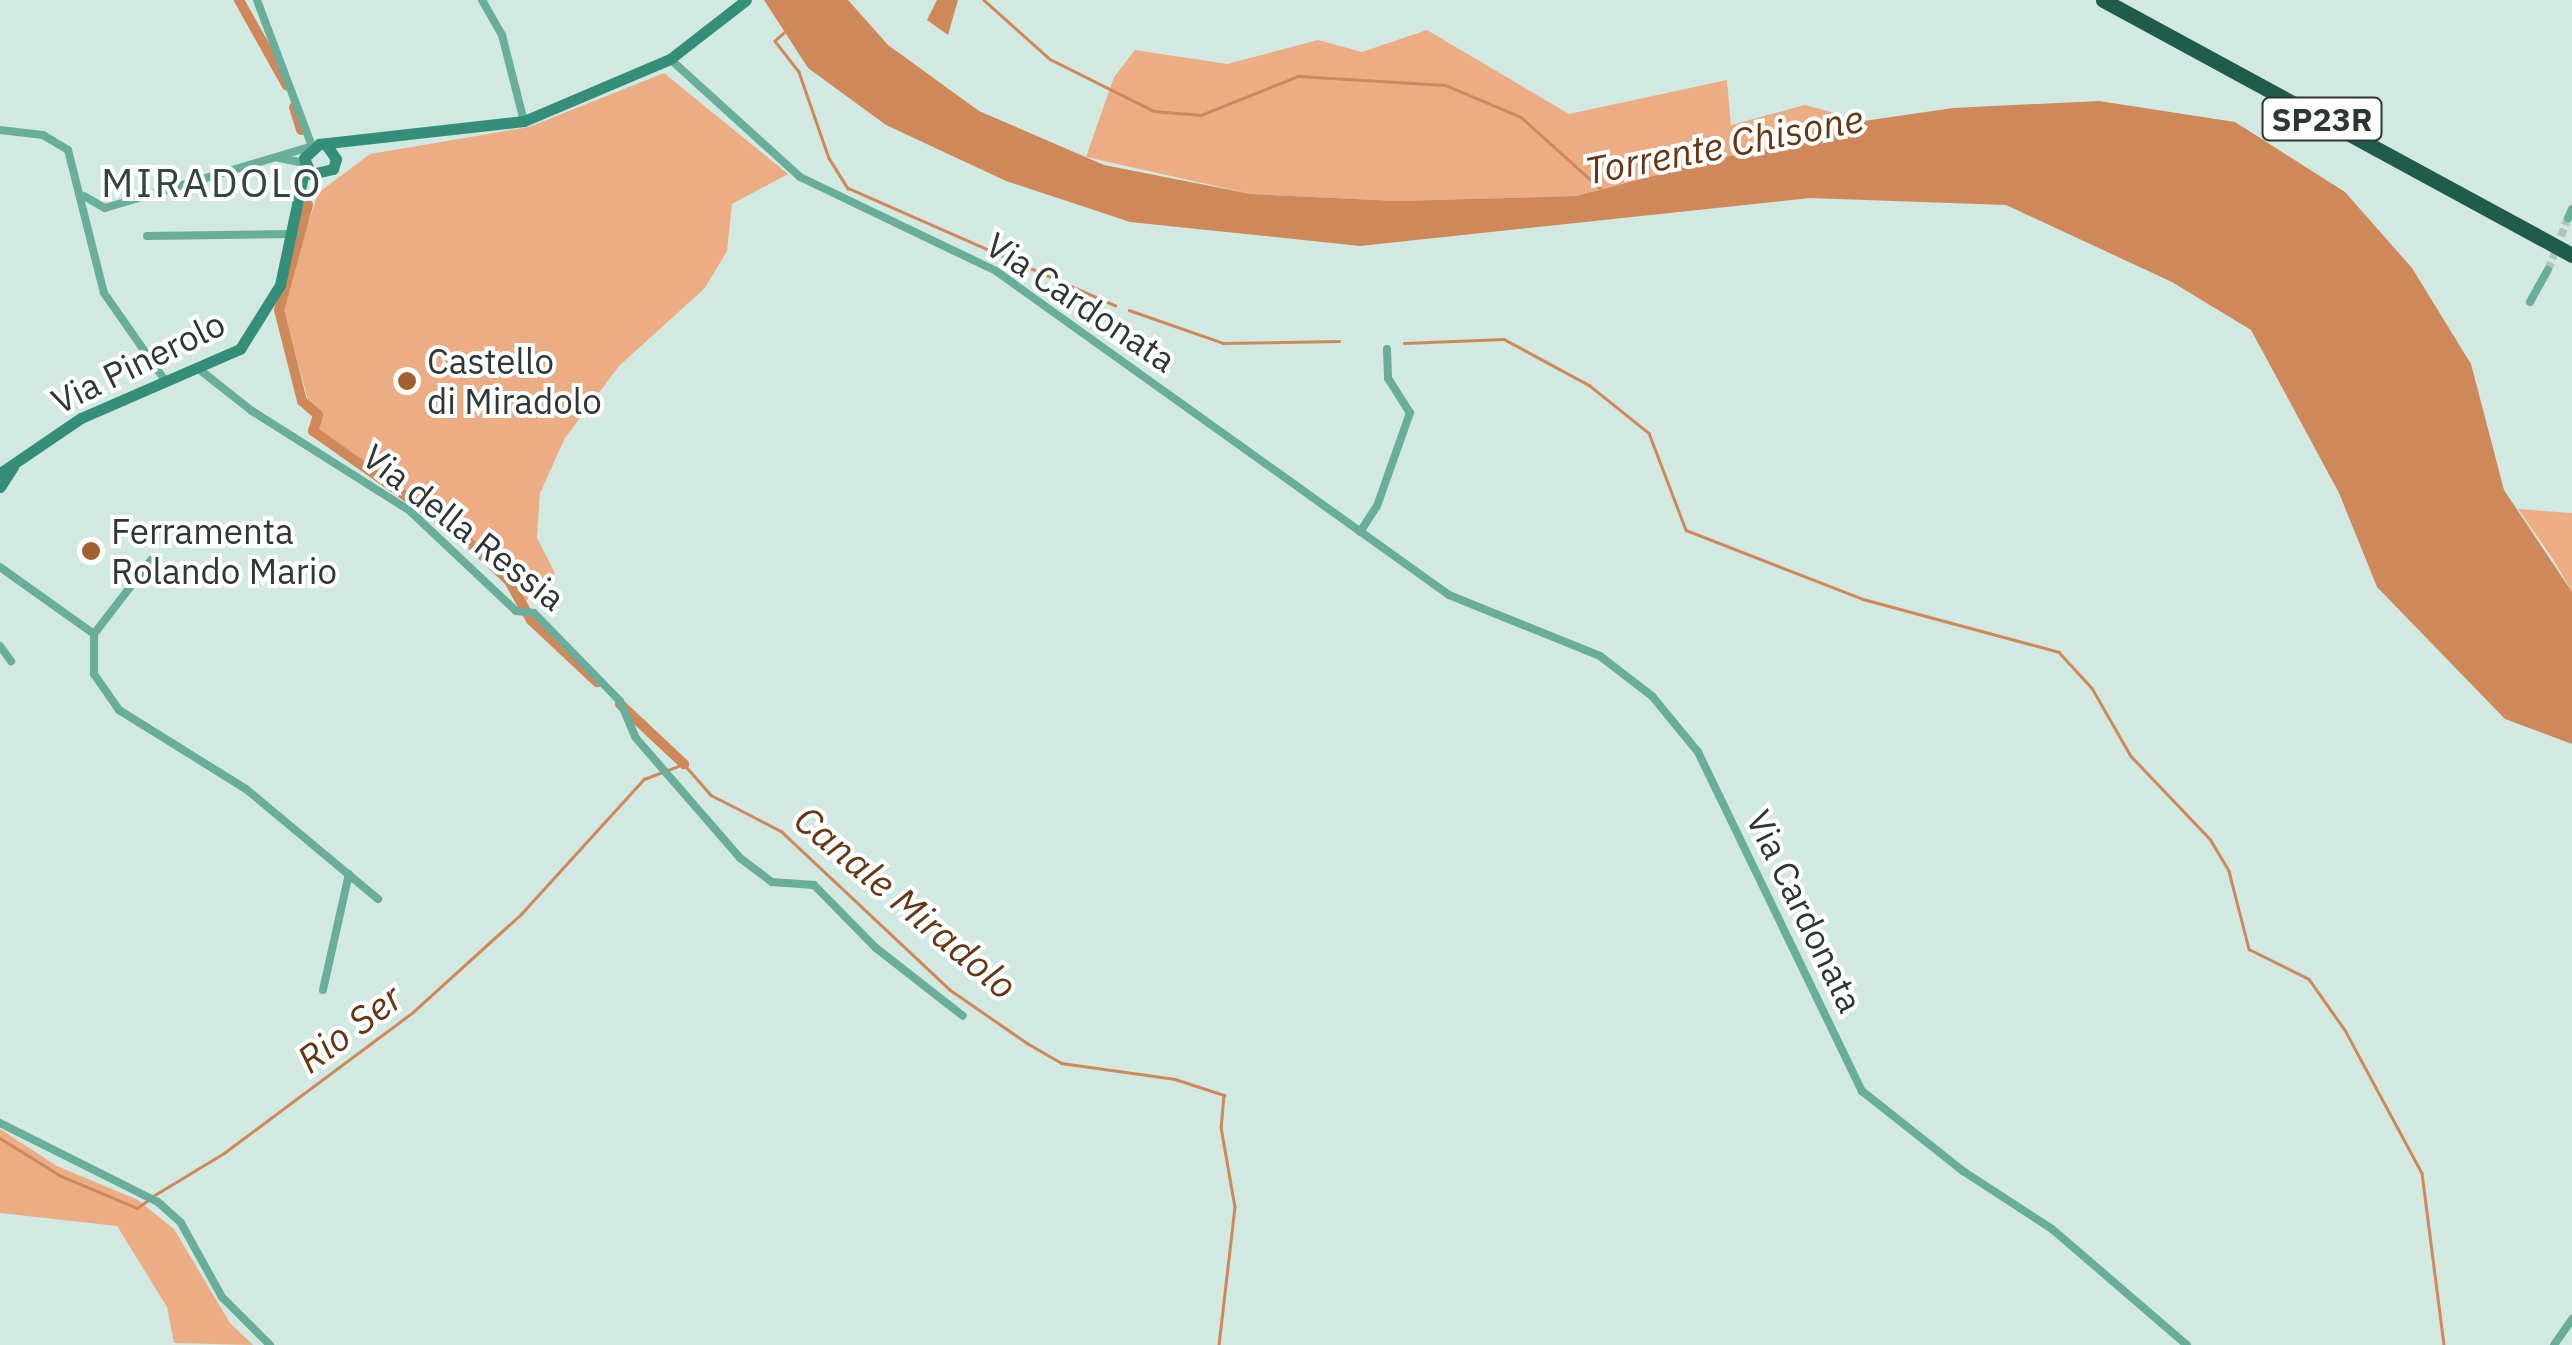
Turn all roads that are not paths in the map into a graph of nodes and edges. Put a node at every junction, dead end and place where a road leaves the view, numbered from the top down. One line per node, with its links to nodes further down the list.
1 (257, 0): 11 (street)
2 (482, 0): 7 (street)
3 (746, 0): 6 (street)
4 (2103, 0): 18 (highway, SP23R)
5 (2124, 0): 18 (highway, SP23R)
6 (670, 59): 7 (street); 31 (street, Via Cardonata)
7 (524, 120): 9 (street)
8 (0, 130): 16 (street)
9 (368, 143): 10 (street); 14 (street)
10 (327, 146): 11 (street); 14 (street)
11 (311, 147): 12 (street); 13 (street)
12 (279, 158): 13 (street); 16 (street)
13 (304, 164): 15 (street); 17 (street, Via Pinerolo)
14 (333, 169): 15 (street)
15 (320, 176): 17 (street, Via Pinerolo)
16 (83, 195): 27 (street)
17 (302, 200): 19 (street, Via Pinerolo)
18 (2543, 233): 21 (highway, SP23R); 22 (highway, SP23R)
19 (295, 234): 20 (street); 26 (street, Via Pinerolo)
20 (147, 236)
21 (2572, 243)
22 (2572, 254)
23 (2548, 270): 24 (street)
24 (2530, 302)
25 (1388, 348): 31 (street)
26 (200, 370): 27 (street, Via Pinerolo); 40 (street, Via della Ressia)
27 (166, 382): 28 (street, Via Pinerolo)
28 (25, 452): 29 (street, Via Pinerolo); 30 (street, Via Pinerolo)
29 (0, 473)
30 (0, 487)
31 (1360, 532): 44 (street, Via Cardonata)
32 (150, 560): 34 (street)
33 (0, 567): 34 (street)
34 (94, 634): 37 (street)
35 (0, 646): 36 (street)
36 (11, 661)
37 (349, 874): 38 (street); 39 (street)
38 (378, 899)
39 (323, 990)
40 (963, 1016)
41 (0, 1123): 43 (street)
42 (2572, 1320): 45 (street)
43 (270, 1345)
44 (2186, 1345)
45 (2554, 1345)

